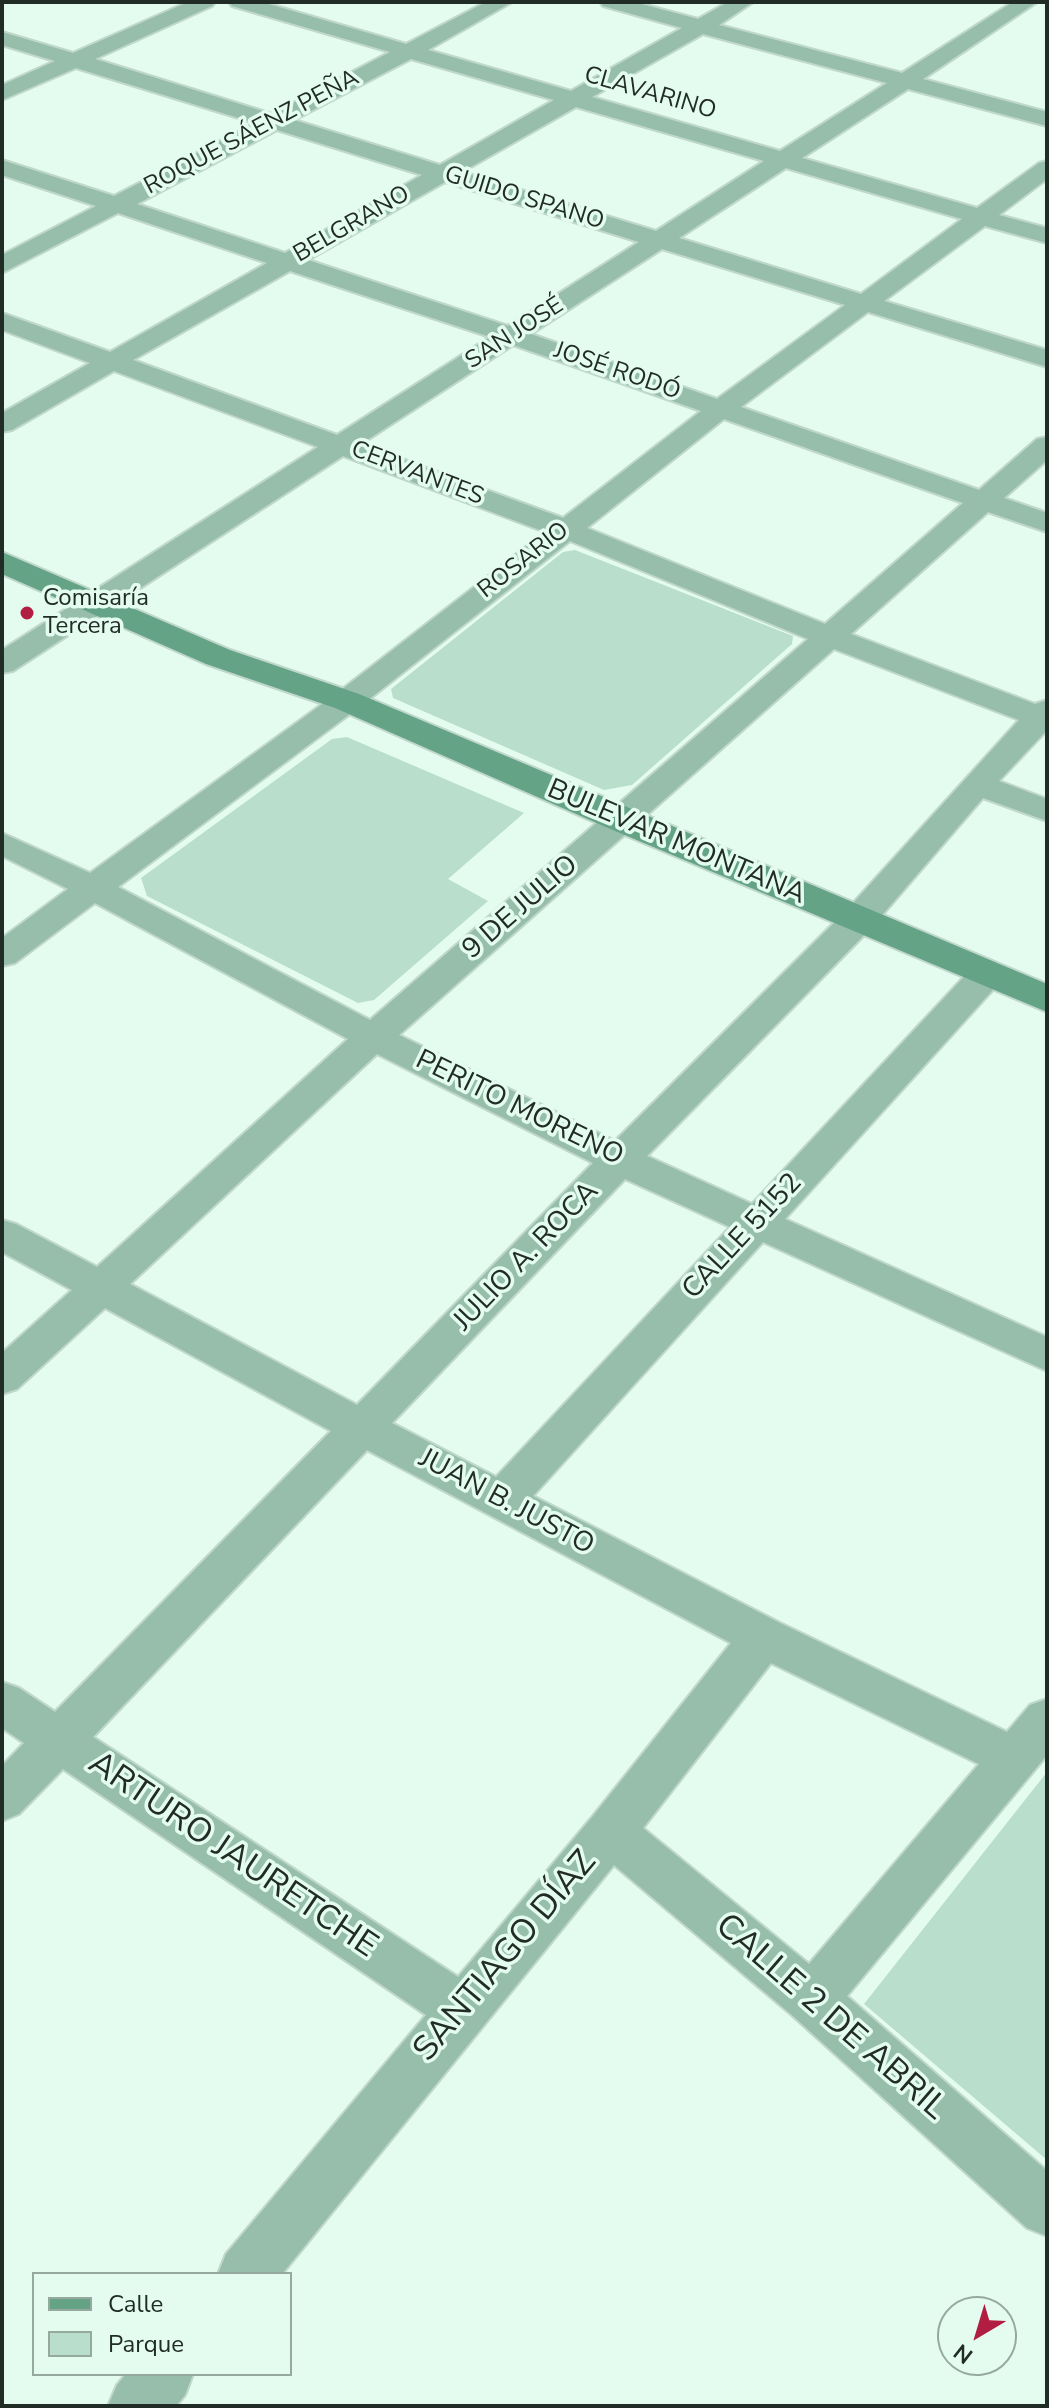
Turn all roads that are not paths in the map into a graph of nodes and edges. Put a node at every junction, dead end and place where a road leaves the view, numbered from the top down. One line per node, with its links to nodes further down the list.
1 (205, 2): 11 (street)
2 (239, 2): 10 (street, CLAVARINO)
3 (502, 2): 10 (street, ROQUE SÁENZ PEÑA)
4 (610, 2): 8 (street)
5 (743, 2): 8 (street, BELGRANO)
6 (1016, 3): 7 (street); 12 (street, SAN JOSÉ)
7 (1047, 13)
8 (702, 27): 12 (street); 14 (street, BELGRANO)
9 (2, 38): 11 (street, GUIDO SPANO)
10 (408, 51): 14 (street, CLAVARINO); 16 (street, ROQUE SÁENZ PEÑA)
11 (75, 61): 13 (street); 16 (street, GUIDO SPANO)
12 (905, 81): 15 (street); 17 (street, SAN JOSÉ)
13 (2, 93)
14 (574, 99): 17 (street, CLAVARINO); 20 (street, BELGRANO)
15 (1047, 119)
16 (274, 122): 20 (street, GUIDO SPANO); 21 (street, ROQUE SÁENZ PEÑA)
17 (784, 160): 22 (street, CLAVARINO); 24 (street, SAN JOSÉ)
18 (2, 167): 21 (street, JOSÉ RODÓ)
19 (1047, 168): 22 (street, ROSARIO)
20 (443, 174): 24 (street, GUIDO SPANO); 25 (street, BELGRANO)
21 (116, 205): 25 (street, JOSÉ RODÓ); 26 (street, ROQUE SÁENZ PEÑA)
22 (980, 217): 23 (street, CLAVARINO); 27 (street, ROSARIO)
23 (1047, 236)
24 (659, 241): 27 (street, GUIDO SPANO); 29 (street, SAN JOSÉ)
25 (288, 262): 29 (street, JOSÉ RODÓ); 31 (street, BELGRANO)
26 (2, 265)
27 (862, 302): 30 (street, GUIDO SPANO); 32 (street, ROSARIO)
28 (2, 321): 31 (street, CERVANTES)
29 (512, 336): 32 (street, JOSÉ RODÓ); 34 (street, SAN JOSÉ)
30 (1047, 359)
31 (112, 361): 33 (street, BELGRANO); 34 (street, CERVANTES)
32 (722, 408): 36 (street, JOSÉ RODÓ); 38 (street, ROSARIO)
33 (2, 424)
34 (342, 445): 38 (street, CERVANTES); 41 (street, SAN JOSÉ)
35 (1047, 445): 36 (street, 9 DE JULIO)
36 (983, 501): 37 (street, JOSÉ RODÓ); 43 (street, 9 DE JULIO)
37 (1047, 523)
38 (565, 529): 43 (street, CERVANTES); 46 (street, ROSARIO)
39 (2, 542): 41 (main road, BULEVAR MONTANA)
40 (2, 562): 42 (main road, BULEVAR MONTANA)
41 (124, 585): 42 (street, SAN JOSÉ); 45 (main road, BULEVAR MONTANA)
42 (94, 604): 44 (street, SAN JOSÉ); 45 (main road, BULEVAR MONTANA)
43 (828, 636): 47 (street, CERVANTES); 50 (street, 9 DE JULIO)
44 (2, 664)
45 (305, 685): 46 (main road, BULEVAR MONTANA)
46 (347, 701): 50 (main road, BULEVAR MONTANA); 52 (street, ROSARIO)
47 (1045, 716): 48 (street, JULIO A. ROCA)
48 (977, 784): 49 (street); 53 (street, JULIO A. ROCA)
49 (1047, 811)
50 (621, 820): 53 (main road, BULEVAR MONTANA); 57 (street, 9 DE JULIO)
51 (2, 843): 52 (street, PERITO MORENO)
52 (93, 888): 54 (street, ROSARIO); 57 (street, PERITO MORENO)
53 (858, 920): 55 (main road, BULEVAR MONTANA); 58 (street, JULIO A. ROCA)
54 (2, 955)
55 (987, 974): 56 (main road, BULEVAR MONTANA); 59 (street, CALLE 5152)
56 (1047, 999)
57 (373, 1037): 58 (street, PERITO MORENO); 61 (street, 9 DE JULIO)
58 (620, 1160): 59 (street, PERITO MORENO); 64 (street, JULIO A. ROCA)
59 (758, 1221): 62 (street, PERITO MORENO); 65 (street, CALLE 5152)
60 (2, 1234): 61 (street, JUAN B. JUSTO)
61 (104, 1287): 63 (street, 9 DE JULIO); 64 (street, JUAN B. JUSTO)
62 (1047, 1355)
63 (2, 1378)
64 (363, 1428): 65 (street, JUAN B. JUSTO); 69 (street, JULIO A. ROCA)
65 (501, 1501): 66 (street, JUAN B. JUSTO)
66 (763, 1637): 70 (street, JUAN B. JUSTO); 72 (street, SANTIAGO DÍAZ)
67 (2, 1702): 69 (street, ARTURO JAURETCHE)
68 (1047, 1720): 70 (street)
69 (61, 1741): 71 (street, JULIO A. ROCA); 74 (street, ARTURO JAURETCHE)
70 (1016, 1759): 73 (street)
71 (2, 1799)
72 (611, 1832): 73 (street, CALLE 2 DE ABRIL); 74 (street, SANTIAGO DÍAZ)
73 (812, 1999): 75 (street, CALLE 2 DE ABRIL)
74 (462, 2009): 76 (street, SANTIAGO DÍAZ)
75 (1047, 2208)
76 (248, 2272)
77 (162, 2376): 78 (street)
78 (138, 2406)

